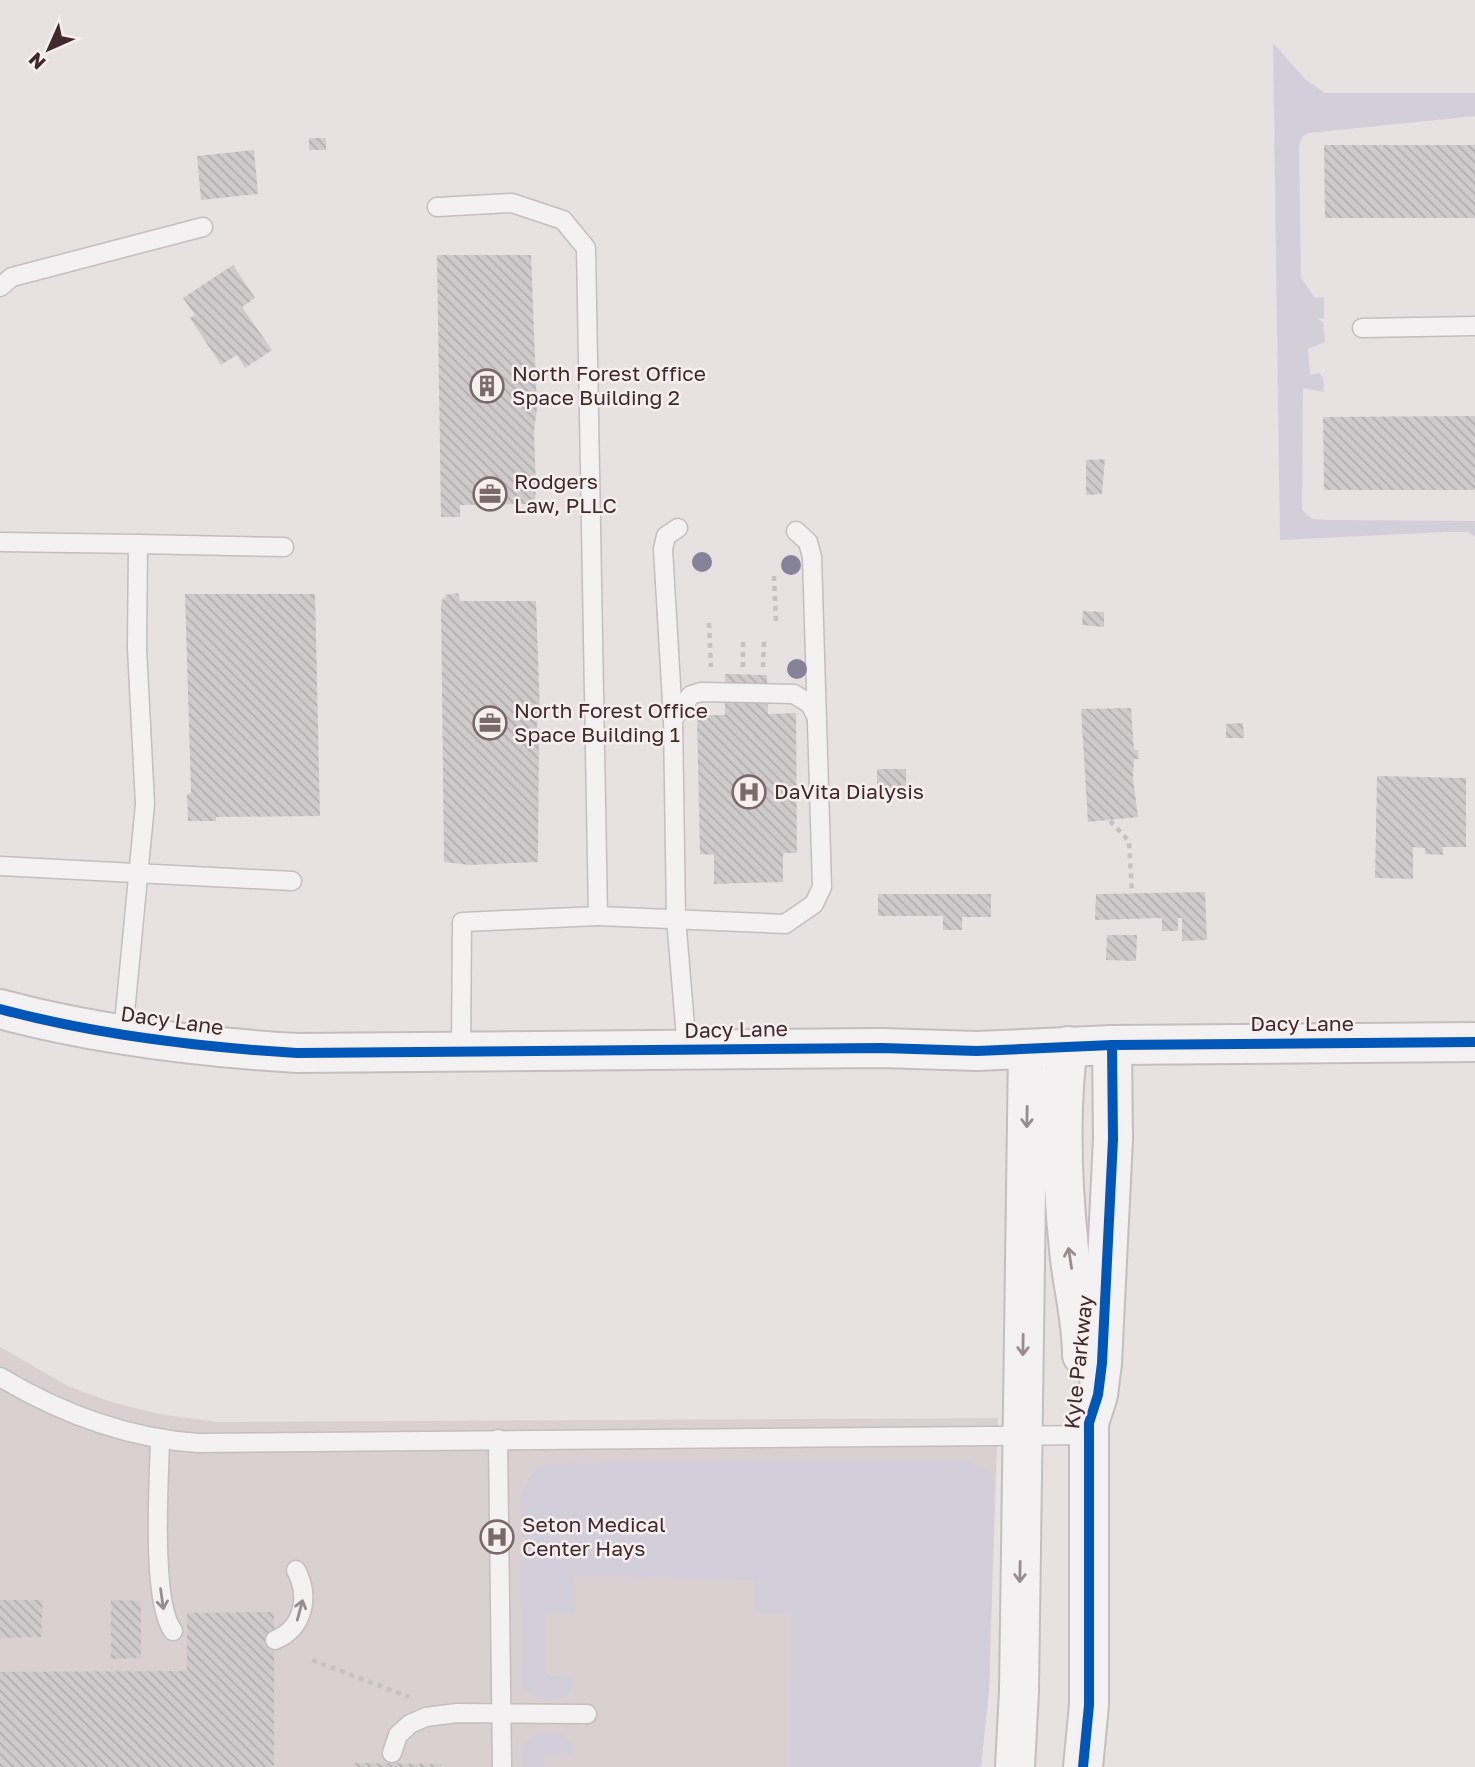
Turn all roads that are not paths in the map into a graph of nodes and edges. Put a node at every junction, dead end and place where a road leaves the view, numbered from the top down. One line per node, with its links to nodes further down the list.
1 (438, 207): 16 (lane)
2 (203, 227): 3 (lane)
3 (0, 287)
4 (1475, 326): 5 (lane)
5 (1362, 328)
6 (678, 528): 11 (lane)
7 (796, 531): 12 (lane)
8 (0, 542): 9 (lane)
9 (138, 544): 10 (lane); 14 (lane)
10 (284, 547)
11 (673, 719): 12 (lane); 17 (lane)
12 (817, 720): 17 (lane)
13 (0, 866): 14 (lane)
14 (139, 874): 15 (lane); 19 (lane)
15 (292, 881)
16 (598, 916): 17 (lane); 25 (lane)
17 (676, 918): 24 (lane)
18 (0, 1009): 19 (street, Dacy Lane)
19 (123, 1034): 25 (street, Dacy Lane)
20 (1475, 1042): 22 (street, Dacy Lane)
21 (1068, 1045): 22 (street, Dacy Lane); 23 (street, Dacy Lane); 27 (street, Kyle Parkway, one-way to 21)
22 (1112, 1045): 27 (street, Kyle Parkway)
23 (1028, 1049): 24 (street, Dacy Lane); 28 (street, one-way to 28)
24 (687, 1050): 25 (street, Dacy Lane)
25 (461, 1052)
26 (0, 1377): 30 (lane)
27 (1090, 1429): 28 (lane); 39 (street, Kyle Parkway)
28 (1022, 1438): 29 (lane); 38 (street, one-way to 38)
29 (498, 1439): 30 (lane); 35 (lane)
30 (160, 1440): 32 (lane, one-way to 32)
31 (296, 1570): 33 (lane, one-way to 31)
32 (173, 1631)
33 (275, 1640)
34 (587, 1714): 35 (lane)
35 (502, 1715): 36 (lane); 37 (lane)
36 (392, 1753)
37 (502, 1767)
38 (1015, 1767)
39 (1083, 1767)

